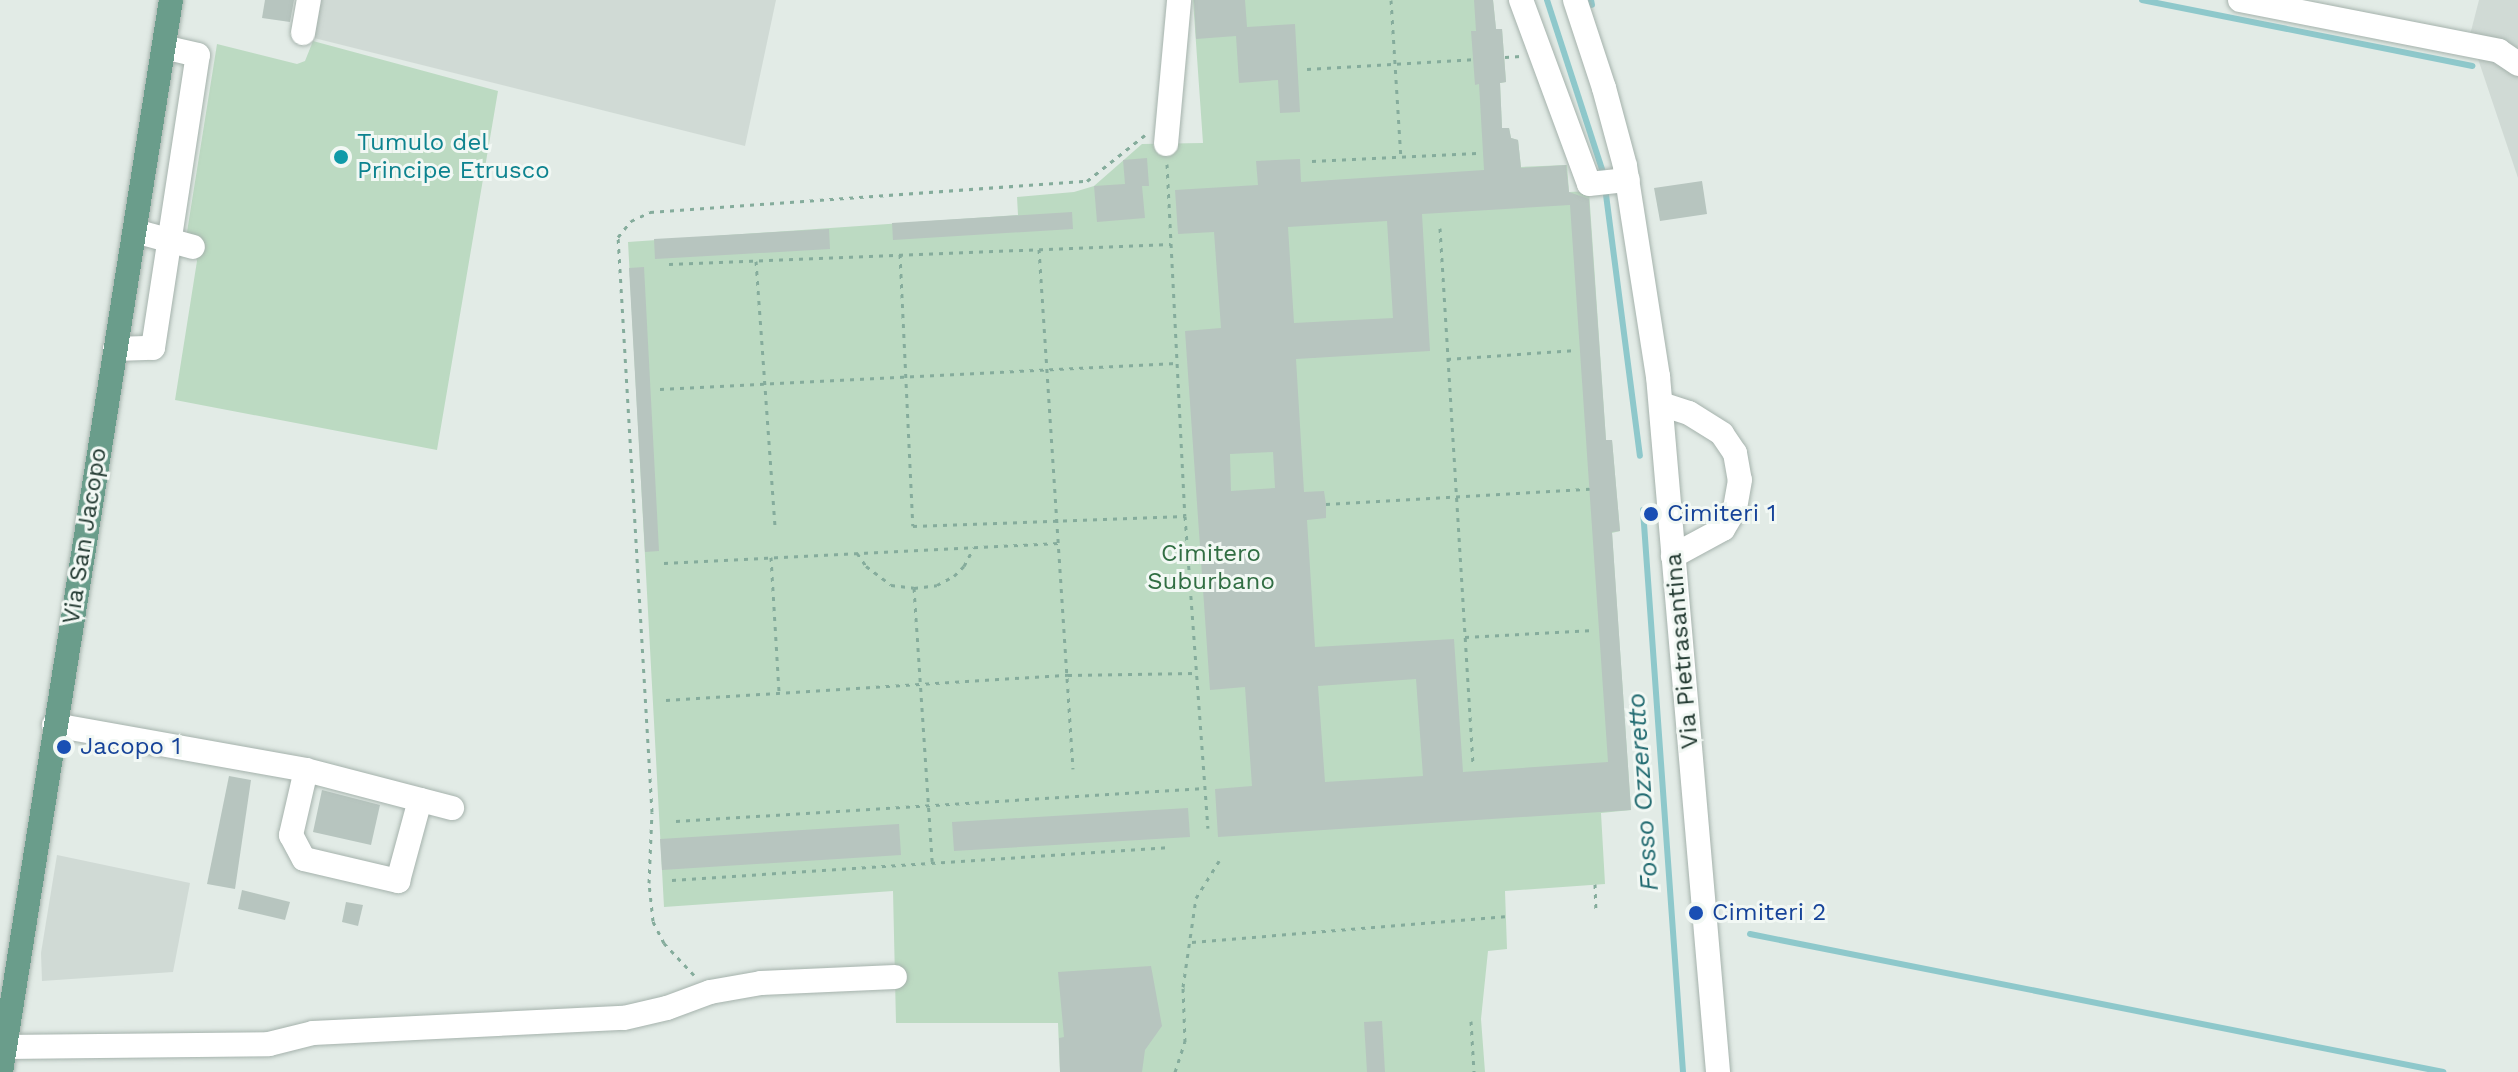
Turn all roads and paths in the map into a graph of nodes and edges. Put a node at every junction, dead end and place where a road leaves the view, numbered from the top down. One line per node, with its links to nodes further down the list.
1 (171, 0): 9 (main road, Via San Jacopo)
2 (309, 0): 8 (street)
3 (1179, 0): 14 (street)
4 (1391, 0): 11 (path)
5 (1521, 0): 18 (street)
6 (1575, 0): 18 (street, Via Pietrasantina)
7 (2240, 0): 12 (street)
8 (303, 33)
9 (164, 47): 20 (main road, Via San Jacopo); 21 (street)
10 (1473, 59): 11 (path)
11 (1395, 64): 13 (path); 16 (path)
12 (2518, 64)
13 (1307, 69)
14 (1166, 134): 22 (path); 76 (path)
15 (1477, 153): 16 (path)
16 (1401, 157): 17 (path)
17 (1312, 161)
18 (1622, 181): 36 (street, Via Pietrasantina)
19 (1440, 228): 30 (path)
20 (135, 231): 21 (street); 28 (main road, Via San Jacopo)
21 (169, 240): 23 (street); 28 (street)
22 (1171, 244): 24 (path); 31 (path)
23 (193, 247)
24 (1039, 249): 25 (path); 32 (path)
25 (900, 254): 26 (path); 33 (path)
26 (756, 261): 27 (path); 34 (path)
27 (669, 264)
28 (115, 349): 57 (main road, Via San Jacopo)
29 (1577, 350): 30 (path)
30 (1447, 359): 38 (path)
31 (1176, 363): 32 (path); 40 (path)
32 (1046, 370): 33 (path); 41 (path)
33 (905, 378): 34 (path); 41 (path)
34 (765, 384): 35 (path); 42 (path)
35 (660, 389)
36 (1661, 404): 46 (street, Via Pietrasantina); 46 (street)
37 (1590, 489): 38 (path)
38 (1455, 495): 39 (path); 51 (path)
39 (1326, 504)
40 (1185, 516): 41 (path); 52 (path)
41 (1056, 522): 43 (path)
42 (775, 525)
43 (1058, 543): 44 (path); 53 (path)
44 (974, 547): 45 (path); 49 (path)
45 (857, 553): 47 (path); 49 (path)
46 (1673, 556): 82 (street, Via Pietrasantina)
47 (771, 557): 48 (path); 55 (path)
48 (664, 563)
49 (914, 588): 54 (path)
50 (1594, 630): 51 (path)
51 (1465, 637): 58 (path)
52 (1195, 673): 53 (path); 61 (path)
53 (1068, 675): 54 (path); 59 (path)
54 (919, 684): 55 (path); 63 (path)
55 (779, 693): 56 (path)
56 (666, 700)
57 (54, 725): 60 (street); 78 (main road, Via San Jacopo)
58 (1473, 764)
59 (1073, 769)
60 (306, 770): 62 (street); 62 (street)
61 (1205, 788): 63 (path); 66 (path)
62 (420, 800): 64 (street)
63 (928, 804): 65 (path); 68 (path)
64 (452, 808)
65 (676, 821)
66 (1208, 828)
67 (1171, 847): 68 (path)
68 (932, 861): 70 (path)
69 (1219, 861): 74 (path)
70 (672, 880)
71 (1595, 884): 72 (path)
72 (1596, 909)
73 (1505, 916): 74 (path)
74 (1192, 942): 80 (path)
75 (895, 977): 76 (street)
76 (710, 992): 78 (street)
77 (1471, 1021): 81 (path)
78 (4, 1047): 79 (main road, Via San Jacopo)
79 (1, 1072)
80 (1175, 1072)
81 (1474, 1072)
82 (1718, 1072)

